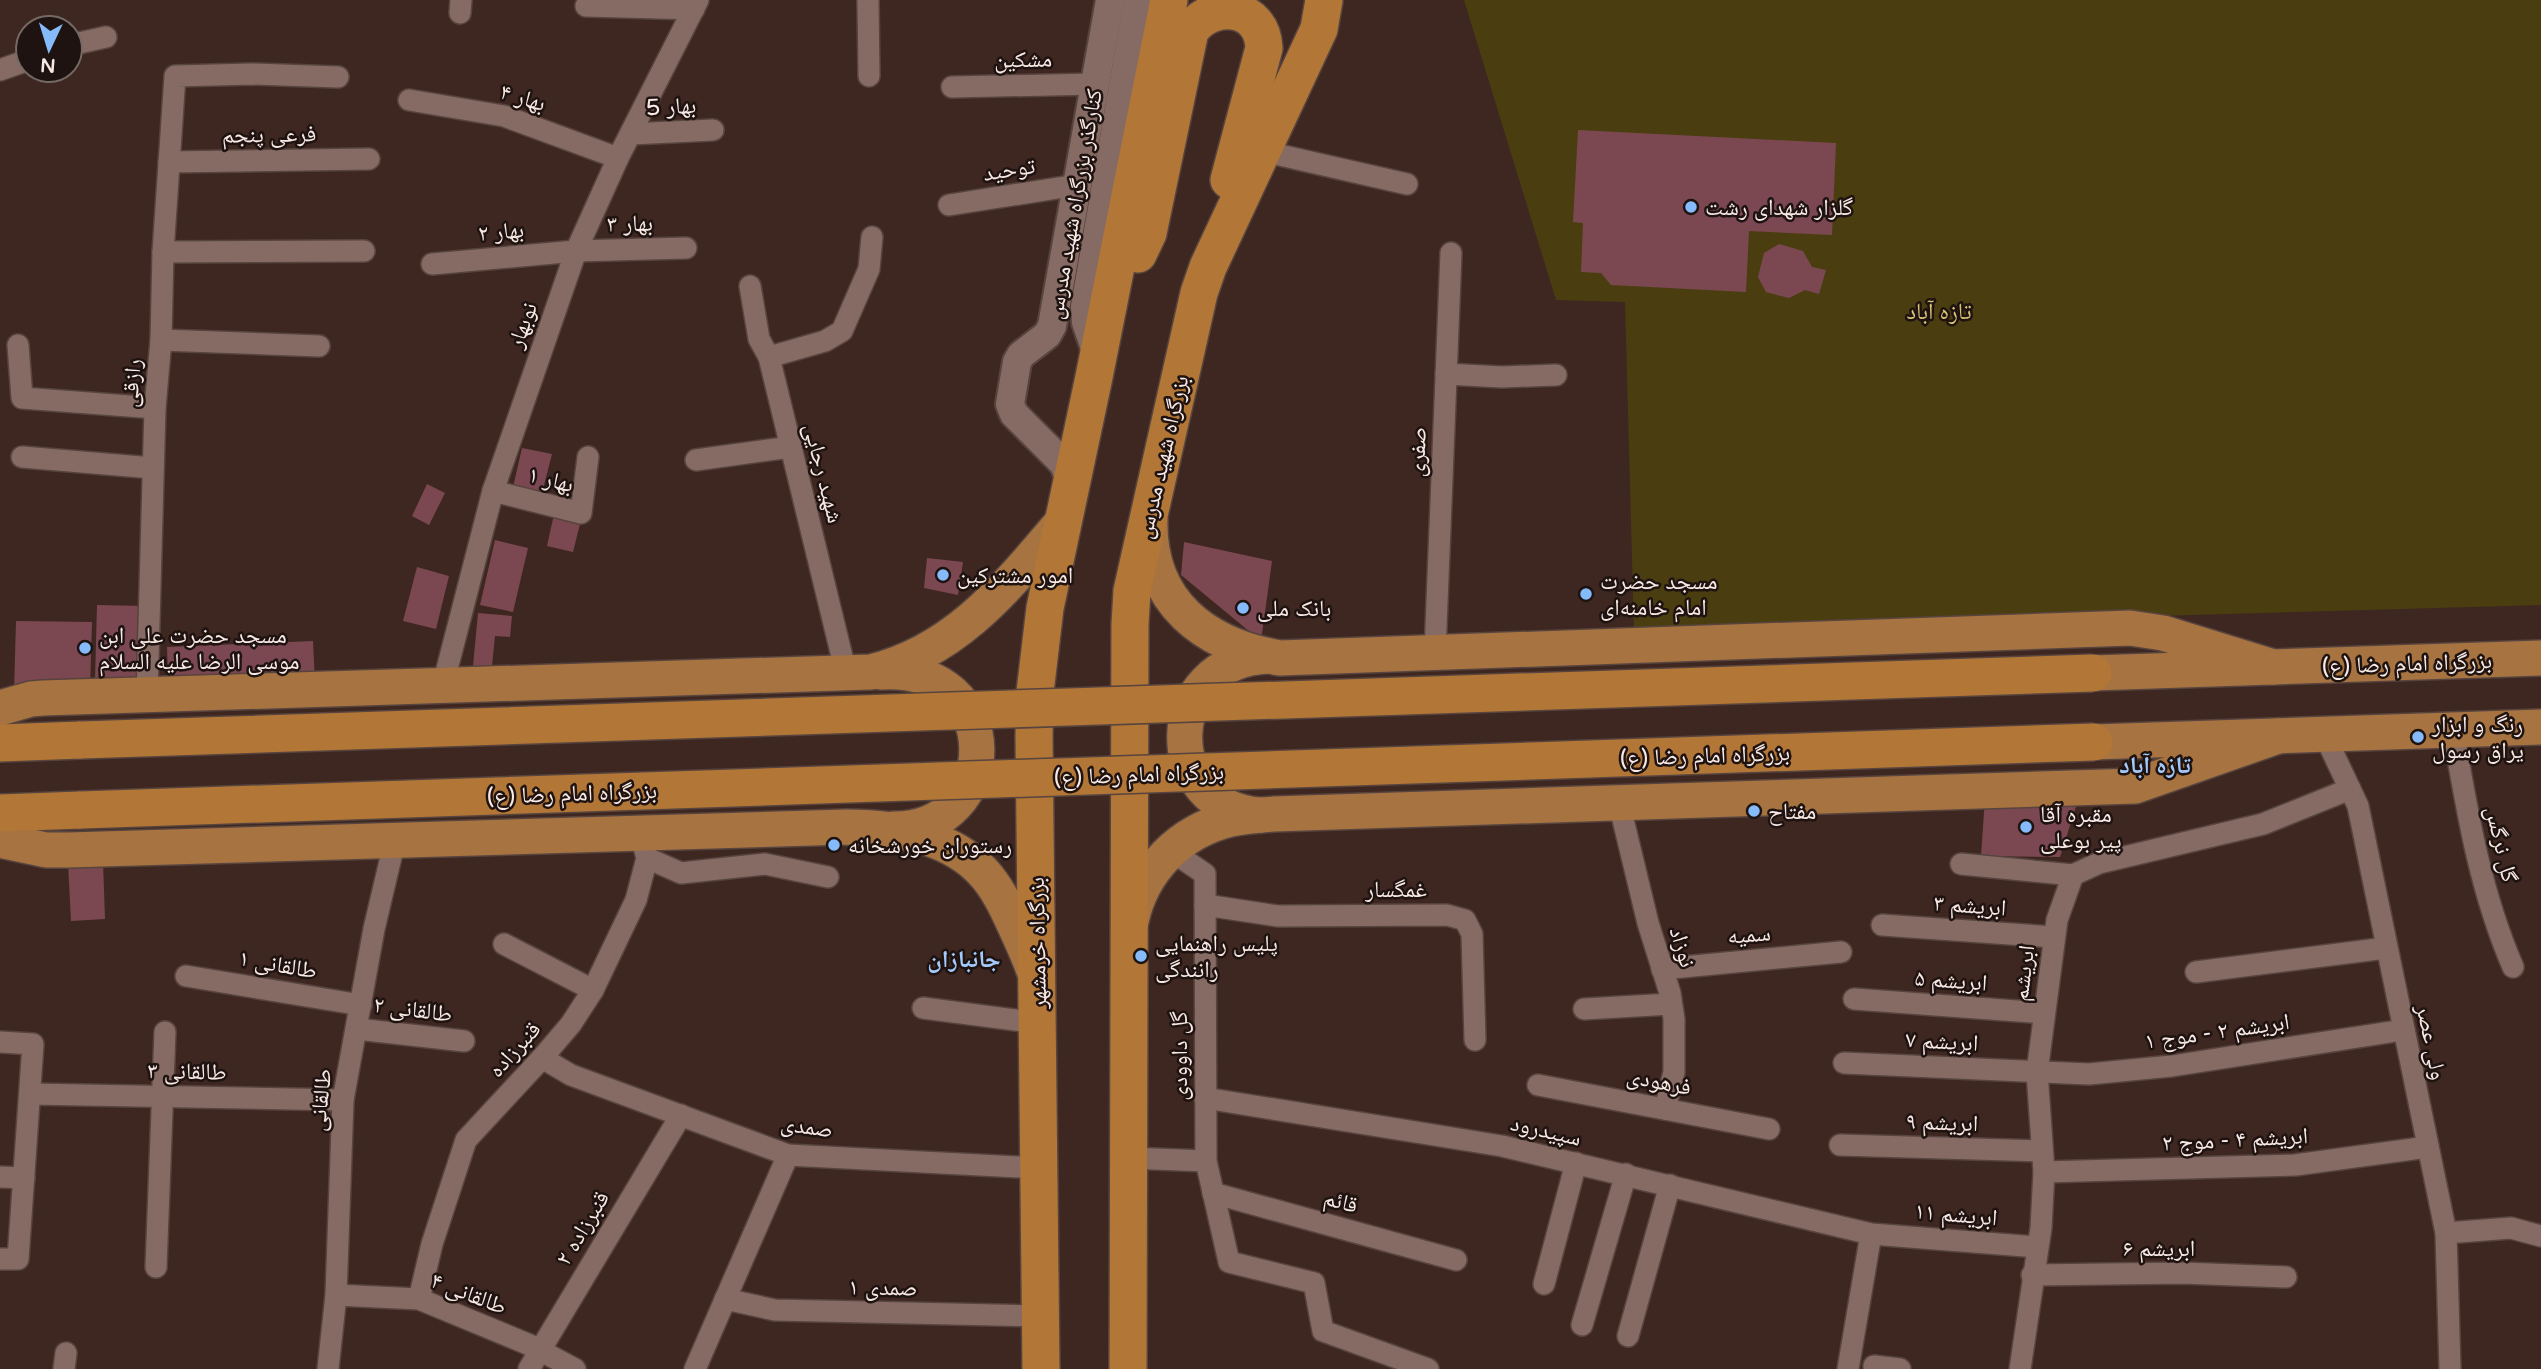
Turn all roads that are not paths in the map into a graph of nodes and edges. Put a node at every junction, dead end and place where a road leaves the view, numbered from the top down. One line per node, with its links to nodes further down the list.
1 (868, 0): 11 (street)
2 (1098, 0): 3 (street)
3 (1110, 0): 13 (street, کنارگذر بزرگراه شهید مدرس)
4 (1138, 0): 39 (street)
5 (1169, 0): 34 (highway)
6 (1324, 0): 18 (highway, بزرگراه شهید مدرس)
7 (696, 4): 8 (street); 17 (street, نوبهار)
8 (586, 6)
9 (106, 37): 10 (street)
10 (84, 42)
11 (869, 76)
12 (338, 77): 21 (street, رازقی)
13 (1095, 84): 14 (street, مشکین); 23 (street, کنارگذر بزرگراه شهید مدرس)
14 (952, 87)
15 (409, 100): 19 (street, بهار ۴)
16 (713, 130): 17 (street, بهار 5)
17 (631, 134): 19 (street, نوبهار)
18 (1262, 151): 22 (street); 33 (highway, بزرگراه شهید مدرس)
19 (618, 158): 28 (street, نوبهار)
20 (369, 159): 21 (street, فرعی پنجم)
21 (169, 162): 29 (street, رازقی)
22 (1407, 184)
23 (1077, 185): 24 (street, توحید); 50 (street, کنارگذر بزرگراه شهید مدرس)
24 (949, 205)
25 (872, 237): 38 (street)
26 (686, 248): 28 (street, بهار ۳)
27 (364, 251): 29 (street)
28 (576, 251): 31 (street, بهار ۲); 49 (street, نوبهار)
29 (163, 252): 35 (street, رازقی)
30 (1451, 253): 40 (street, صفری)
31 (432, 264)
32 (750, 286): 38 (street, شهید رجایی)
33 (1199, 293): 34 (highway); 48 (highway, بزرگراه شهید مدرس)
34 (1111, 295): 39 (highway)
35 (161, 340): 37 (street); 42 (street, رازقی)
36 (18, 345): 42 (street)
37 (319, 346)
38 (769, 357): 43 (street, شهید رجایی)
39 (1098, 357): 50 (highway)
40 (1446, 374): 41 (street); 51 (street, صفری)
41 (1556, 375)
42 (155, 408): 47 (street, رازقی)
43 (791, 447): 46 (street); 55 (street, شهید رجایی)
44 (22, 457): 47 (street)
45 (588, 457): 49 (street, بهار ۱)
46 (696, 460)
47 (153, 468): 58 (street, رازقی)
48 (1154, 489): 52 (main road); 81 (highway, بزرگراه شهید مدرس)
49 (493, 491): 57 (street, نوبهار)
50 (1066, 508): 55 (main road); 93 (highway, بزرگراه خرمشهر)
51 (1435, 652): 52 (main road, بزرگراه امام رضا (ع)); 54 (main road, بزرگراه امام رضا (ع))
52 (1276, 657): 69 (main road)
53 (2541, 658): 54 (main road, بزرگراه امام رضا (ع))
54 (2273, 667): 56 (main road, بزرگراه امام رضا (ع))
55 (855, 673): 57 (main road); 70 (main road)
56 (2093, 673): 65 (highway, بزرگراه امام رضا (ع), bridge)
57 (447, 686): 58 (main road)
58 (148, 695): 59 (main road)
59 (0, 708)
60 (2541, 727): 61 (main road, بزرگراه امام رضا (ع))
61 (2453, 730): 62 (main road, بزرگراه امام رضا (ع)); 85 (street, گل نرگس)
62 (2324, 734): 63 (main road, بزرگراه امام رضا (ع)); 66 (street, ولی عصر)
63 (2278, 736): 64 (main road, بزرگراه امام رضا (ع)); 67 (main road, بزرگراه امام رضا (ع))
64 (2094, 742): 68 (highway, بزرگراه امام رضا (ع), bridge)
65 (0, 743)
66 (2350, 789): 76 (street); 83 (street, ولی عصر)
67 (1619, 803): 69 (main road, بزرگراه امام رضا (ع)); 86 (street, نوزاد)
68 (0, 813)
69 (1272, 814): 74 (main road)
70 (883, 829): 73 (main road, بزرگراه امام رضا (ع)); 93 (main road, بزرگراه امام رضا (ع))
71 (0, 840): 72 (main road, بزرگراه امام رضا (ع))
72 (395, 840): 73 (main road, بزرگراه امام رضا (ع)); 92 (street, طالقانی)
73 (644, 845): 77 (street); 89 (street, قنبرزاده)
74 (1170, 850): 78 (street, گل داوودی); 81 (main road)
75 (1961, 864): 76 (street)
76 (2073, 875): 80 (street, ابریشم)
77 (828, 877)
78 (1205, 905): 100 (street, غمگسار); 109 (street, گل داوودی)
79 (1882, 925): 80 (street, ابریشم ۳)
80 (2054, 937): 96 (street, ابریشم)
81 (1128, 941): 117 (highway)
82 (504, 944): 89 (street)
83 (2386, 948): 87 (street); 98 (street, ولی عصر)
84 (1840, 953): 86 (street, سمیه)
85 (2513, 967)
86 (1662, 969): 91 (street, نوزاد)
87 (2196, 972)
88 (186, 975): 92 (street, طالقانی ۱)
89 (593, 990): 103 (street, قنبرزاده)
90 (1854, 999): 96 (street, ابریشم ۵)
91 (1671, 1004): 95 (street); 111 (street, نوزاد)
92 (360, 1005): 97 (street, طالقانی)
93 (1038, 1007): 94 (street); 121 (highway, بزرگراه خرمشهر)
94 (923, 1008)
95 (1584, 1009)
96 (2044, 1013): 105 (street, ابریشم)
97 (357, 1029): 101 (street, طالقانی ۲); 110 (street, طالقانی)
98 (2403, 1030): 105 (street, ابریشم ۲ - موج ۱); 115 (street, ولی عصر)
99 (165, 1032): 108 (street)
100 (1475, 1040)
101 (464, 1041)
102 (0, 1042): 107 (street)
103 (542, 1058): 112 (street, صمدی); 138 (street, قنبرزاده)
104 (1844, 1063): 105 (street, ابریشم ۷)
105 (2038, 1072): 119 (street, ابریشم)
106 (1538, 1086): 111 (street, فرهودی)
107 (30, 1094): 108 (street, طالقانی ۳); 124 (street)
108 (164, 1097): 110 (street, طالقانی ۳); 133 (street)
109 (1205, 1098): 118 (street, گل داوودی); 120 (street, سپیدرود)
110 (344, 1100): 137 (street, طالقانی)
111 (1665, 1109): 113 (street, فرهودی)
112 (681, 1115): 116 (street, صمدی); 143 (street, قنبرزاده ۲)
113 (1769, 1129)
114 (1840, 1144): 119 (street, ابریشم ۹)
115 (2428, 1147): 119 (street, ابریشم ۴ - موج ۲); 127 (street, ولی عصر)
116 (788, 1155): 121 (street, صمدی); 139 (street)
117 (1129, 1158): 118 (street); 144 (highway)
118 (1206, 1161): 126 (street)
119 (2043, 1162): 130 (street, ابریشم)
120 (1576, 1163): 122 (street, سپیدرود); 136 (street)
121 (1039, 1168): 140 (highway, بزرگراه خرمشهر)
122 (1626, 1174): 125 (street, سپیدرود); 141 (street)
123 (0, 1177): 124 (street)
124 (24, 1178): 131 (street)
125 (1671, 1185): 128 (street, سپیدرود); 142 (street)
126 (1213, 1193): 132 (street, قائم); 151 (street)
127 (2446, 1233): 129 (street); 155 (street, ولی عصر)
128 (1871, 1234): 130 (street, ابریشم ۱۱); 152 (street)
129 (2541, 1236)
130 (2038, 1247): 134 (street, ابریشم)
131 (0, 1259)
132 (1456, 1260)
133 (156, 1267)
134 (2032, 1275): 135 (street, ابریشم ۶); 154 (street, ابریشم)
135 (2286, 1276)
136 (1544, 1284)
137 (336, 1295): 138 (street, طالقانی ۴); 146 (street, طالقانی)
138 (419, 1299): 143 (street, طالقانی ۴)
139 (725, 1299): 140 (street, صمدی ۱); 149 (street)
140 (1040, 1316): 150 (highway, بزرگراه خرمشهر)
141 (1582, 1325)
142 (1628, 1336)
143 (540, 1350): 147 (street, قنبرزاده ۲); 148 (street, طالقانی ۴)
144 (1128, 1365)
145 (1874, 1366): 153 (street)
146 (328, 1369)
147 (529, 1369)
148 (575, 1369)
149 (695, 1369)
150 (1041, 1369)
151 (1428, 1369)
152 (1848, 1369)
153 (1900, 1369)
154 (2020, 1369)
155 (2450, 1369)

